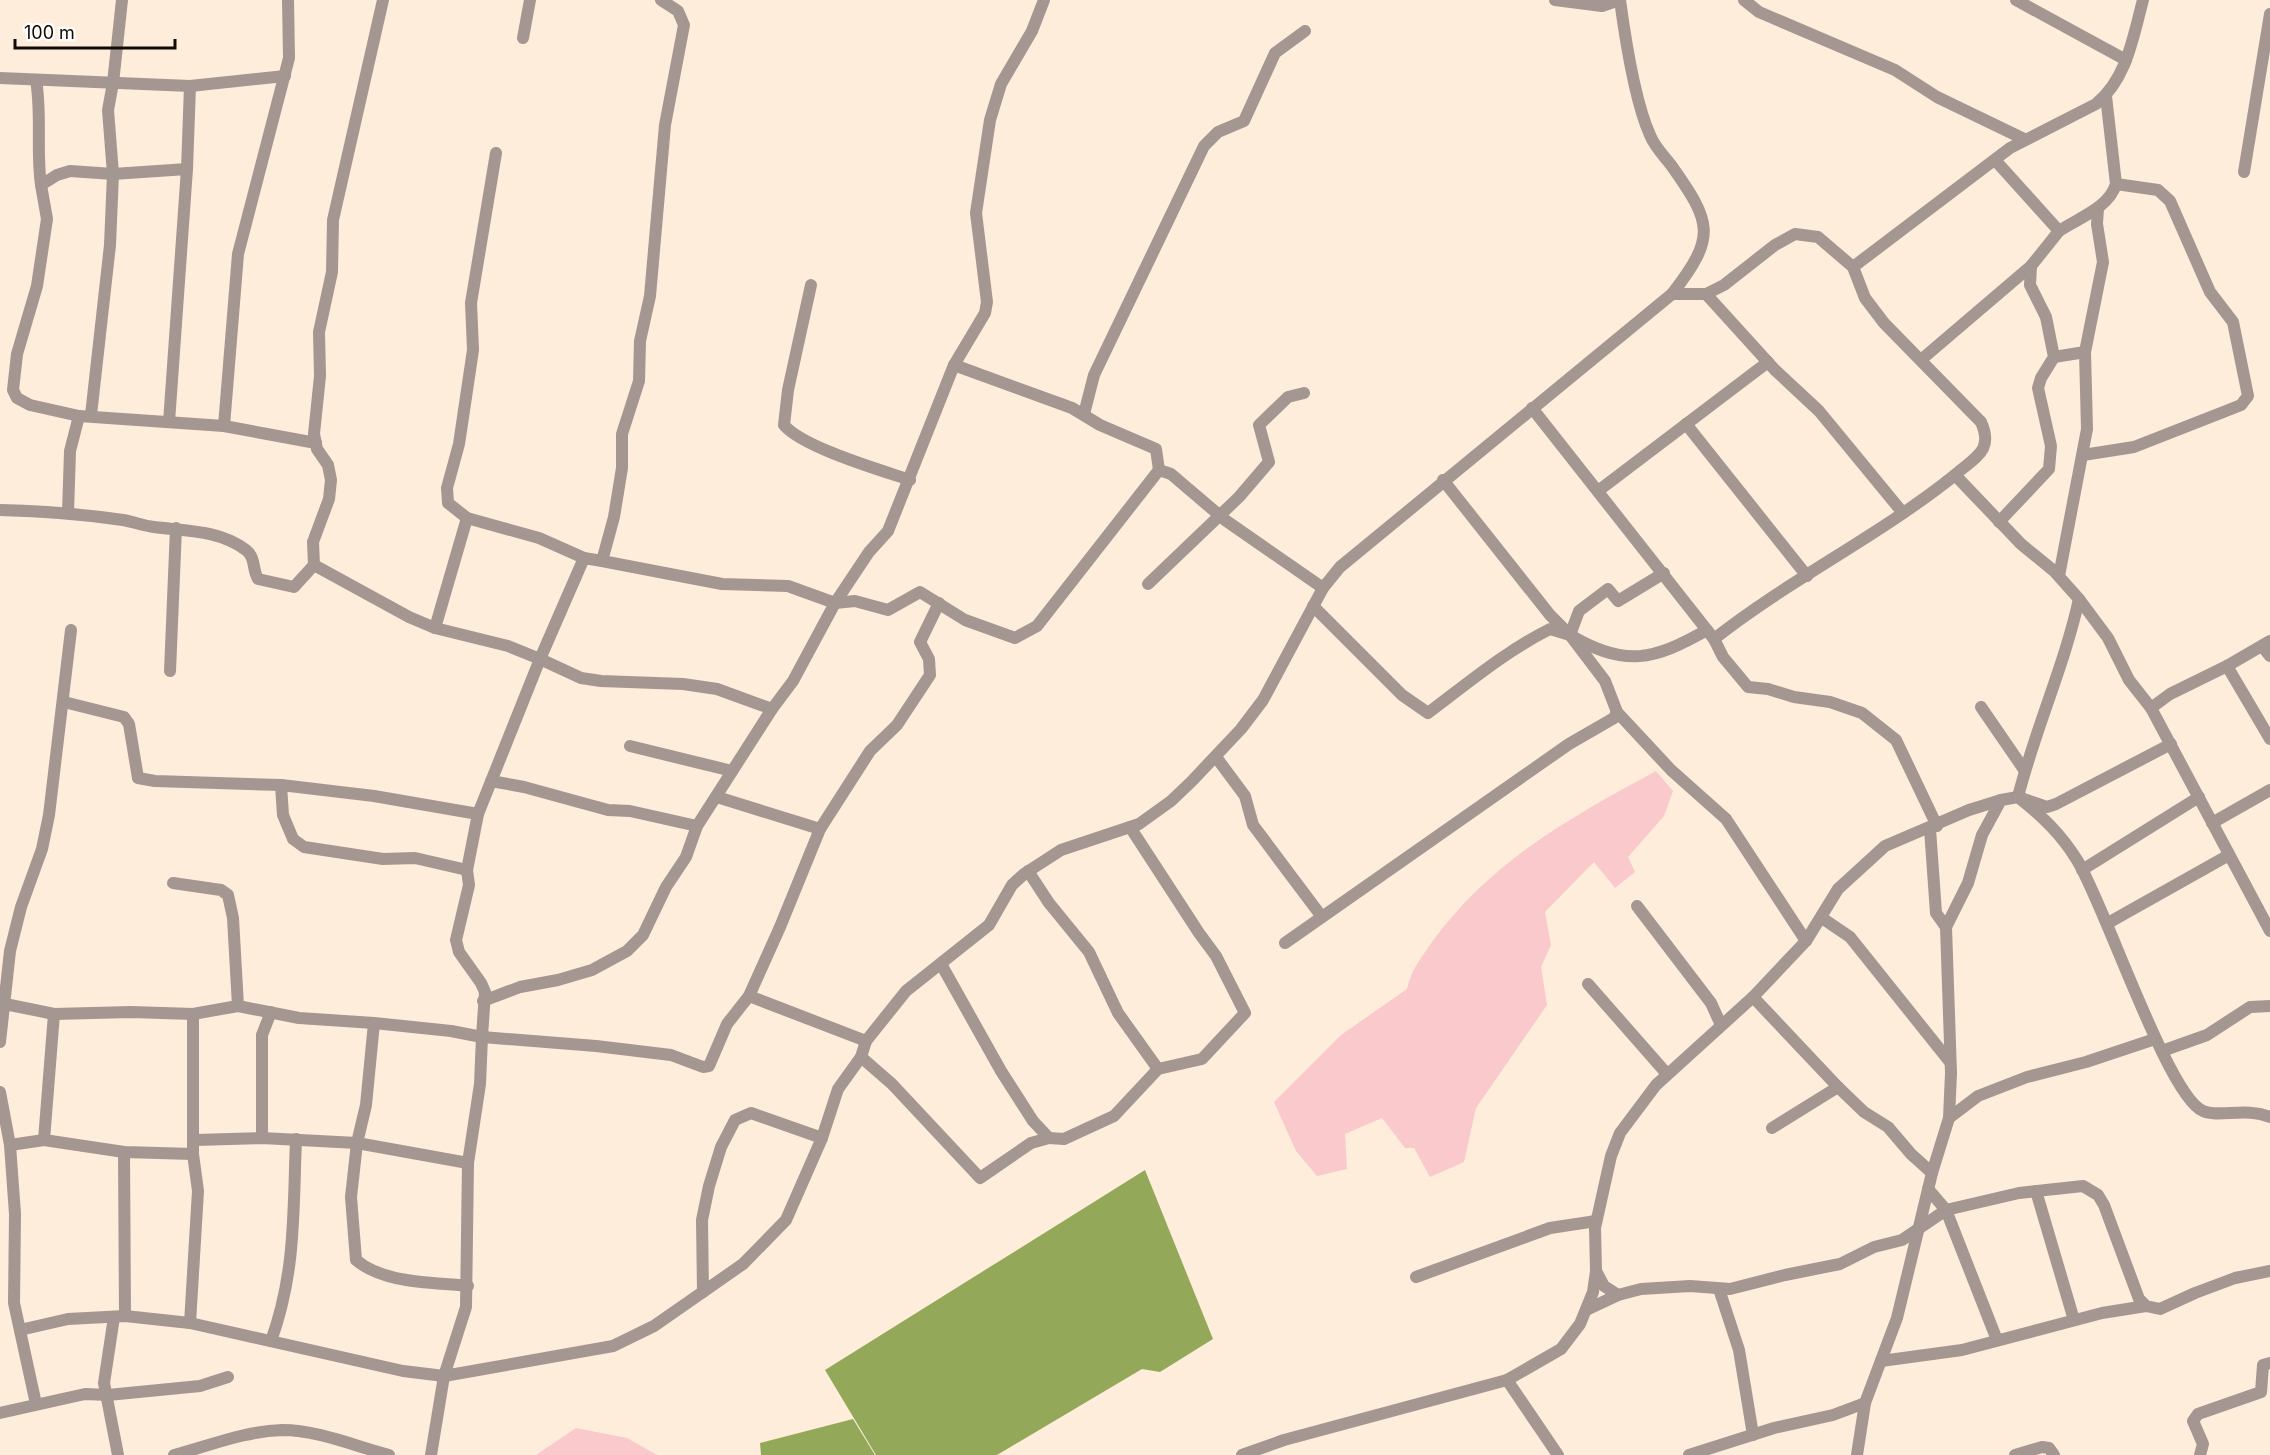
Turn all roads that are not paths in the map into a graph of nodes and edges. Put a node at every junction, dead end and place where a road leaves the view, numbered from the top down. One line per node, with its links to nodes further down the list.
1 (122, 0): 19 (street)
2 (288, 0): 16 (street)
3 (383, 0): 49 (street)
4 (530, 0): 14 (street)
5 (661, 0): 64 (street)
6 (1044, 0): 41 (street)
7 (1555, 0): 8 (street)
8 (1619, 0): 35 (street)
9 (1744, 0): 22 (street)
10 (2016, 0): 15 (street)
11 (2143, 0): 15 (street)
12 (2270, 14): 26 (street)
13 (1305, 31): 44 (street)
14 (523, 38)
15 (2126, 60): 21 (street)
16 (285, 75): 20 (street); 48 (street)
17 (0, 78): 18 (street)
18 (36, 80): 19 (street); 29 (street)
19 (113, 83): 20 (street); 27 (street)
20 (190, 86): 25 (street)
21 (2106, 96): 22 (street); 28 (street)
22 (2024, 139): 24 (street)
23 (496, 153): 60 (street)
24 (1995, 160): 31 (street); 33 (street)
25 (187, 169): 27 (street); 46 (street)
26 (2244, 172)
27 (113, 174): 29 (street); 45 (street)
28 (2116, 184): 30 (street); 50 (street)
29 (41, 185): 45 (street)
30 (2098, 208): 31 (street); 37 (street)
31 (2059, 231): 32 (street)
32 (2031, 266): 38 (street); 39 (street)
33 (1852, 267): 36 (street); 39 (street)
34 (810, 285): 53 (street)
35 (1672, 294): 36 (street); 43 (street)
36 (1706, 294): 40 (street)
37 (2085, 352): 38 (street); 50 (street)
38 (2054, 357): 61 (street)
39 (1922, 359): 52 (street)
40 (1768, 362): 47 (street); 58 (street)
41 (954, 365): 44 (street); 53 (street)
42 (1304, 393): 59 (street)
43 (1532, 408): 54 (street); 55 (street)
44 (1084, 414): 51 (street)
45 (85, 416): 46 (street); 57 (street)
46 (169, 422): 48 (street)
47 (1686, 424): 55 (street); 67 (street)
48 (224, 426): 49 (street)
49 (316, 443): 65 (street)
50 (2083, 455): 68 (street)
51 (1159, 470): 59 (street); 73 (street)
52 (1955, 476): 58 (street); 61 (street)
53 (910, 480): 72 (street)
54 (1443, 480): 70 (street); 78 (street)
55 (1598, 491): 66 (street)
56 (0, 510): 57 (street)
57 (68, 513): 62 (street)
58 (1903, 513): 67 (street)
59 (1218, 515): 69 (street); 70 (street)
60 (467, 518): 63 (street); 75 (street)
61 (1999, 522): 68 (street)
62 (176, 528): 65 (street); 82 (street)
63 (584, 558): 64 (street); 80 (street)
64 (602, 561): 72 (street)
65 (314, 565): 75 (street)
66 (1664, 573): 77 (street); 78 (street)
67 (1807, 576): 77 (street)
68 (2059, 576): 71 (street)
69 (1148, 584)
70 (1323, 588): 74 (street)
71 (2079, 599): 85 (street); 93 (street)
72 (835, 603): 73 (street); 86 (street)
73 (939, 603): 106 (street)
74 (1313, 606): 78 (street); 91 (street)
75 (435, 628): 80 (street)
76 (70, 630): 83 (street)
77 (1711, 634): 78 (street); 105 (street)
78 (1570, 635): 87 (street)
79 (2267, 648): 81 (street)
80 (540, 659): 86 (street); 94 (street)
81 (2227, 666): 85 (street); 88 (street)
82 (171, 671)
83 (64, 702): 95 (street); 125 (street)
84 (1981, 707): 93 (street)
85 (2151, 708): 89 (street)
86 (772, 709): 92 (street)
87 (1617, 712): 113 (street); 118 (street)
88 (2270, 739)
89 (2171, 744): 98 (street); 99 (street)
90 (630, 746): 92 (street)
91 (1216, 757): 104 (street); 113 (street)
92 (732, 771): 97 (street)
93 (2025, 771): 98 (street)
94 (491, 781): 101 (street); 103 (street)
95 (280, 785): 101 (street); 108 (street)
96 (2270, 790): 102 (street)
97 (717, 797): 103 (street); 106 (street)
98 (2018, 797): 100 (street); 109 (street)
99 (2199, 797): 102 (street); 109 (street)
100 (2001, 800): 105 (street); 116 (street)
101 (478, 814): 108 (street)
102 (2212, 823): 107 (street)
103 (697, 826): 124 (street)
104 (1130, 827): 110 (street); 140 (street)
105 (1933, 827): 114 (street); 116 (street)
106 (820, 829): 122 (street)
107 (2229, 855): 115 (street); 117 (street)
108 (467, 870): 124 (street)
109 (2082, 870): 115 (street)
110 (1028, 871): 120 (street); 140 (street)
111 (173, 883): 126 (street)
112 (1637, 906): 132 (street)
113 (1322, 917): 119 (street)
114 (1822, 918): 118 (street); 139 (street)
115 (2108, 923): 134 (street)
116 (1946, 927): 139 (street)
117 (2270, 931)
118 (1806, 941): 123 (street)
119 (1285, 943)
120 (941, 964): 135 (street); 149 (street)
121 (1588, 984): 141 (street)
122 (748, 996): 133 (street); 135 (street)
123 (1753, 997): 132 (street); 142 (street)
124 (483, 1001): 133 (street)
125 (4, 1004): 129 (street); 136 (street)
126 (238, 1006): 128 (street); 130 (street)
127 (2270, 1006): 137 (street)
128 (271, 1012): 131 (street); 147 (street)
129 (54, 1014): 130 (street); 151 (street)
130 (193, 1014): 152 (street)
131 (374, 1023): 133 (street); 153 (street)
132 (1721, 1025): 141 (street)
133 (482, 1038): 157 (street)
134 (2155, 1039): 137 (street); 145 (street)
135 (866, 1041): 138 (street)
136 (0, 1042)
137 (2162, 1051): 144 (street)
138 (861, 1057): 148 (street); 149 (street)
139 (1950, 1062): 145 (street)
140 (1158, 1069): 149 (street)
141 (1667, 1074): 162 (street)
142 (1838, 1087): 146 (street); 158 (street)
143 (0, 1092): 154 (street)
144 (2270, 1117)
145 (1949, 1118): 158 (street)
146 (1772, 1128)
147 (261, 1138): 150 (street); 152 (street)
148 (822, 1138): 169 (street); 169 (street)
149 (1049, 1138)
150 (296, 1139): 153 (street); 178 (street)
151 (44, 1140): 154 (street); 155 (street)
152 (195, 1140): 156 (street)
153 (357, 1143): 157 (street); 167 (street)
154 (10, 1145): 176 (street)
155 (124, 1152): 156 (street); 173 (street)
156 (193, 1154): 175 (street)
157 (468, 1163): 167 (street)
158 (1932, 1173): 159 (street)
159 (1928, 1189): 161 (street); 163 (street)
160 (2036, 1191): 161 (street); 171 (street); 174 (street)
161 (1946, 1210): 163 (street); 177 (street)
162 (1596, 1221): 164 (street); 166 (street)
163 (1920, 1227): 168 (street); 179 (street)
164 (1596, 1271): 170 (street); 172 (street)
165 (2267, 1274): 171 (street)
166 (1416, 1277)
167 (468, 1286): 181 (street)
168 (1719, 1289): 170 (street); 188 (street)
169 (703, 1292): 181 (street)
170 (1618, 1295): 172 (street)
171 (2146, 1306): 174 (street)
172 (1586, 1310): 183 (street)
173 (119, 1316): 175 (street); 176 (street); 184 (street)
174 (2074, 1320): 177 (street)
175 (190, 1323): 178 (street)
176 (20, 1330): 186 (street)
177 (1997, 1340): 179 (street)
178 (271, 1341): 181 (street)
179 (1881, 1361): 185 (street)
180 (2270, 1363): 199 (street)
181 (444, 1376): 192 (street)
182 (228, 1377): 184 (street)
183 (1507, 1380): 193 (street); 194 (street)
184 (108, 1395): 186 (street); 189 (street)
185 (1865, 1403): 188 (street); 196 (street)
186 (36, 1404): 187 (street)
187 (0, 1413)
188 (1753, 1435): 195 (street)
189 (118, 1455)
190 (174, 1455): 191 (street)
191 (389, 1455)
192 (431, 1455)
193 (1242, 1455)
194 (1558, 1455)
195 (1689, 1455)
196 (1857, 1455)
197 (2015, 1455): 198 (street)
198 (2054, 1455)
199 (2200, 1455)

